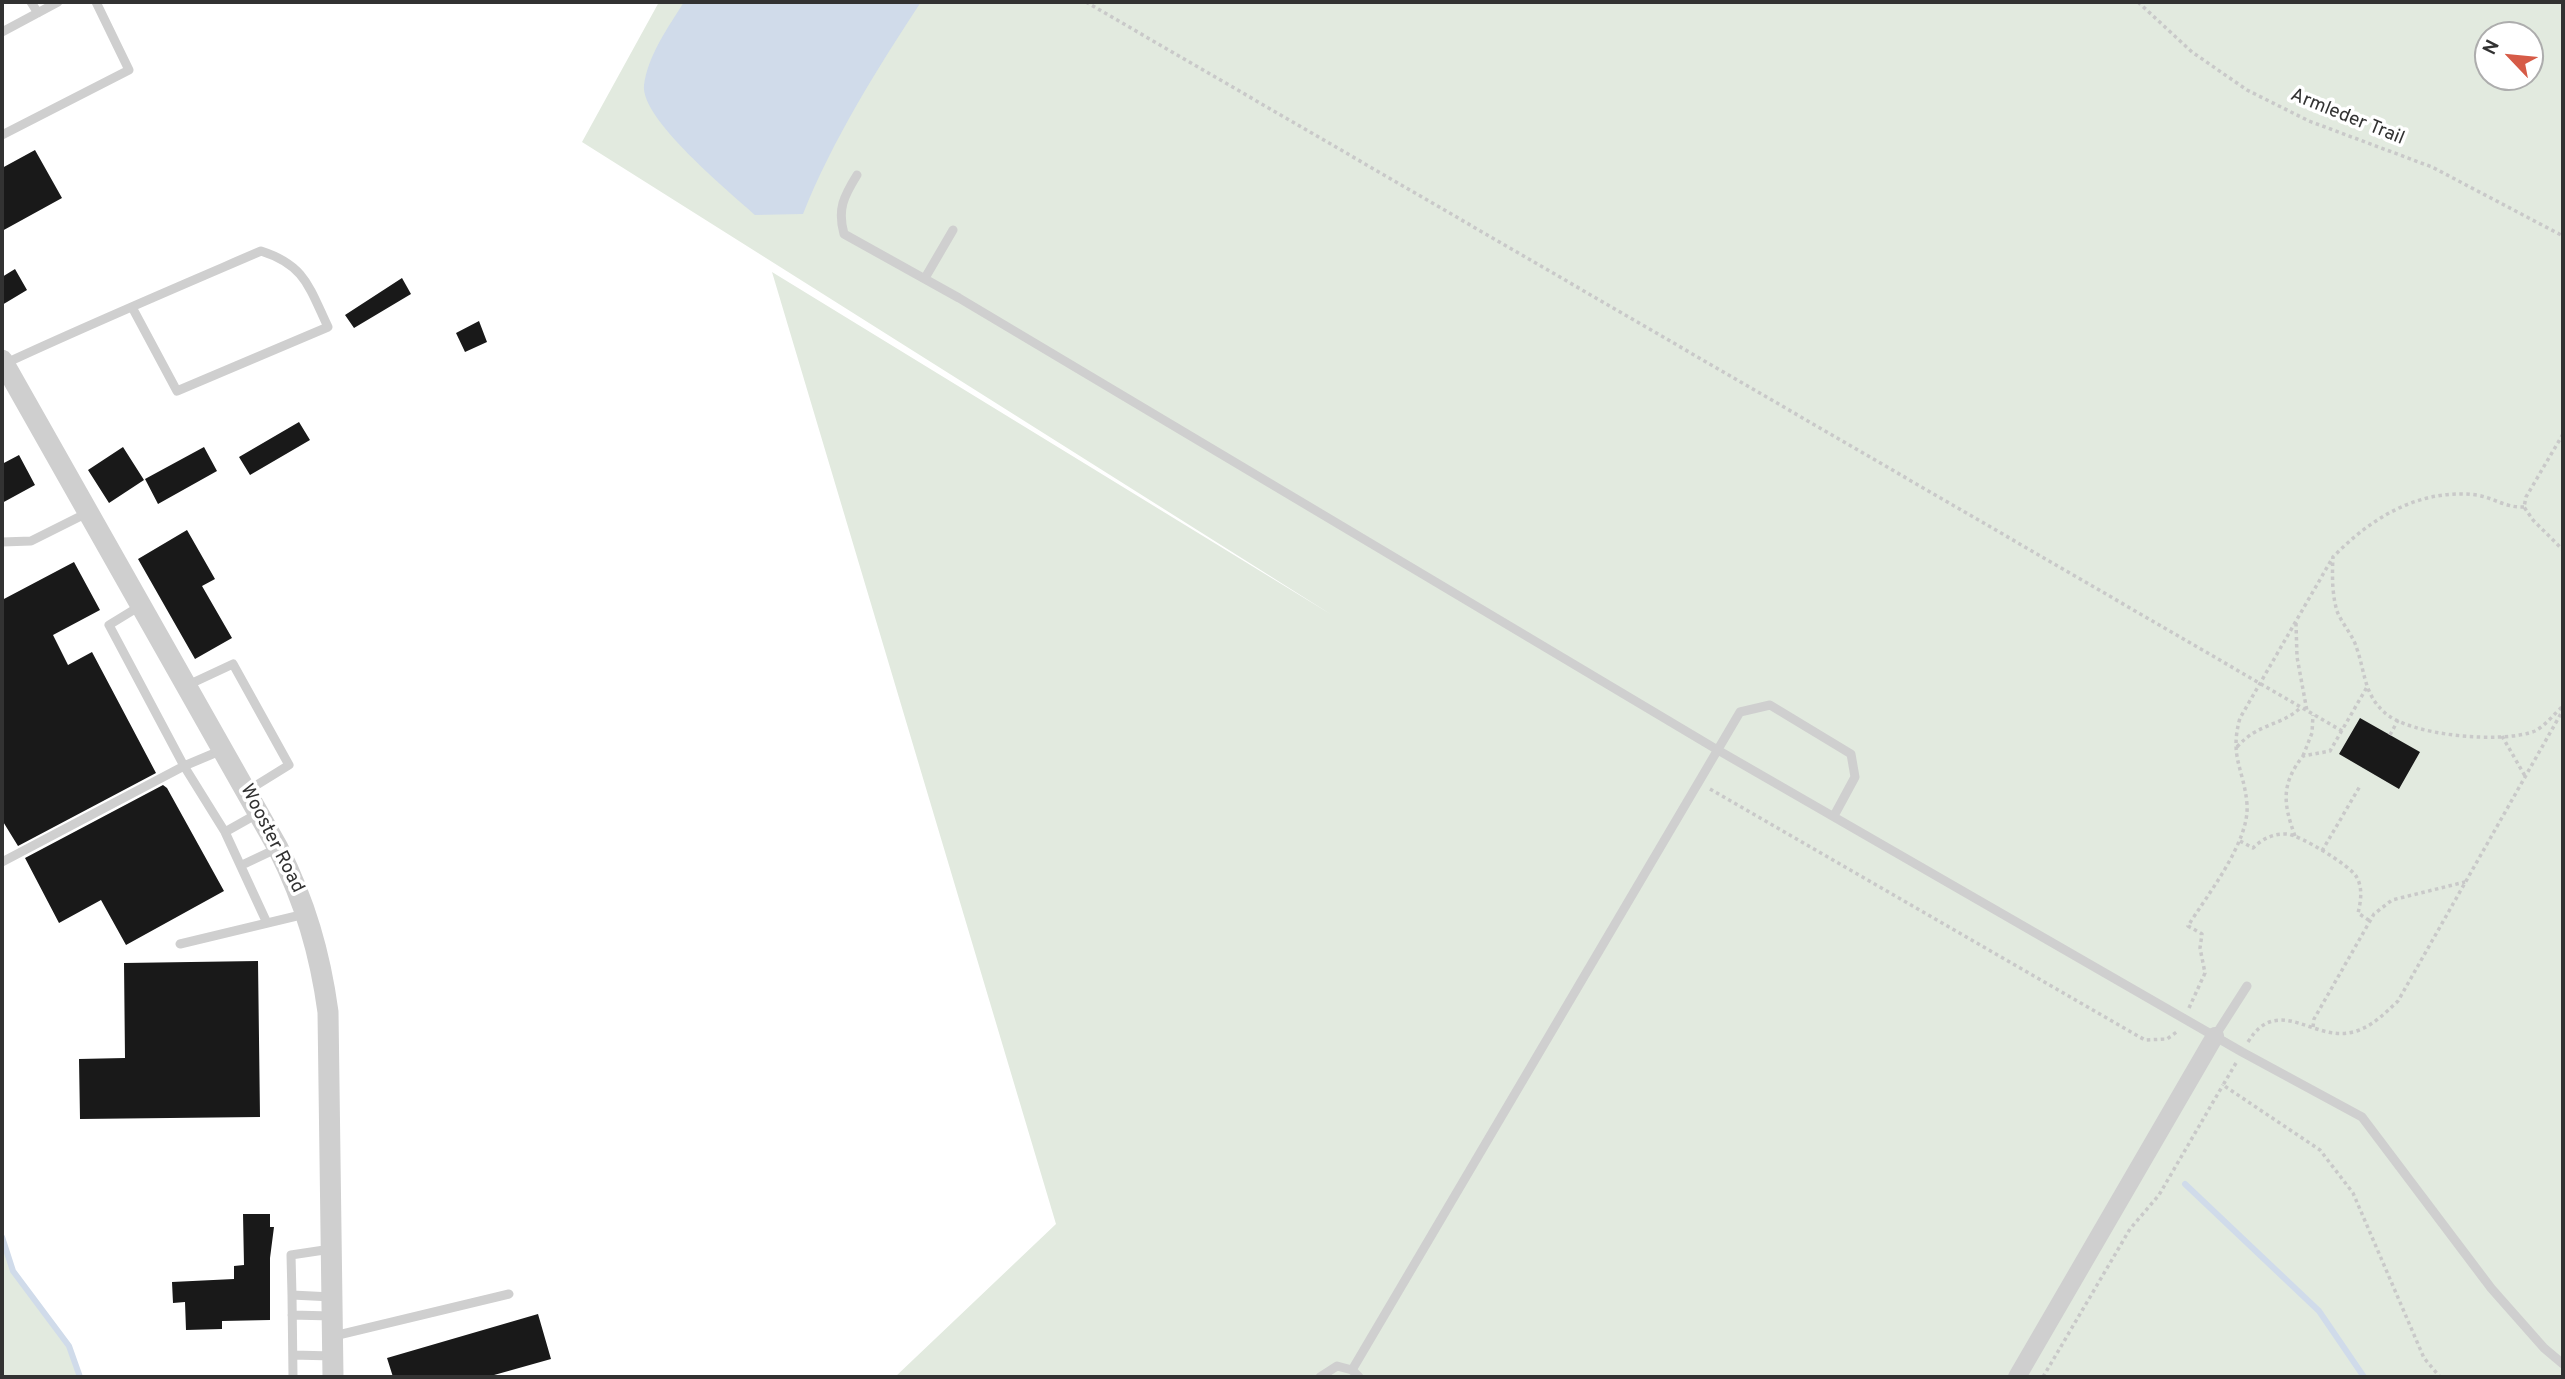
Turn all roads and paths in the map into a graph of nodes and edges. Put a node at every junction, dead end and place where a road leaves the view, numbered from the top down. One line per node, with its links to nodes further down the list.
1 (31, 2): 6 (lane)
2 (58, 2): 6 (lane)
3 (96, 2): 8 (lane)
4 (1086, 2): 24 (path)
5 (2138, 2): 11 (path, Armleder Trail)
6 (38, 13): 7 (lane)
7 (2, 32)
8 (2, 135)
9 (857, 175): 12 (lane)
10 (953, 230): 12 (lane)
11 (2563, 236)
12 (925, 278): 34 (lane)
13 (132, 307): 13 (lane); 14 (lane)
14 (3, 362): 17 (street, Wooster Road)
15 (2563, 434): 16 (path)
16 (2524, 507): 19 (path); 20 (path)
17 (88, 512): 18 (lane); 21 (street, Wooster Road)
18 (2, 542)
19 (2563, 550)
20 (2333, 557): 22 (path); 25 (path)
21 (141, 605): 23 (street, Wooster Road); 38 (lane)
22 (2295, 621): 24 (path); 28 (path)
23 (187, 685): 36 (street, Wooster Road); 42 (lane)
24 (2260, 685): 26 (path); 35 (path)
25 (2367, 687): 30 (path); 31 (path)
26 (2301, 708): 28 (path); 35 (path)
27 (2563, 708): 33 (path); 39 (path)
28 (2307, 711): 29 (path)
29 (2313, 715): 31 (path); 37 (path)
30 (2399, 720): 32 (path); 33 (path)
31 (2342, 731): 37 (path)
32 (2390, 735)
33 (2502, 736): 39 (path)
34 (1716, 748): 44 (lane); 44 (lane); 70 (lane)
35 (2235, 748): 47 (path)
36 (223, 749): 38 (lane); 42 (street, Wooster Road)
37 (2303, 756): 46 (path)
38 (184, 765): 45 (lane); 50 (lane)
39 (2525, 776): 52 (path)
40 (2360, 786): 49 (path)
41 (1707, 787): 58 (path)
42 (247, 791): 43 (street, Wooster Road)
43 (258, 813): 45 (lane); 48 (street, Wooster Road)
44 (1835, 814): 58 (lane)
45 (225, 832): 51 (lane)
46 (2295, 836): 47 (path); 49 (path)
47 (2240, 841): 58 (path)
48 (278, 848): 51 (lane); 53 (street, Wooster Road)
49 (2322, 851): 54 (path)
50 (2, 862)
51 (242, 866): 55 (lane)
52 (2465, 882): 54 (path); 59 (path)
53 (307, 914): 55 (lane); 63 (street, Wooster Road)
54 (2370, 921): 59 (path)
55 (267, 923): 56 (lane)
56 (180, 944)
57 (2247, 986): 60 (lane)
58 (2184, 1018): 60 (lane)
59 (2313, 1027): 61 (path)
60 (2216, 1036): 61 (lane); 74 (street)
61 (2242, 1052): 62 (path); 69 (lane)
62 (2223, 1085): 75 (path); 76 (path)
63 (331, 1249): 65 (lane); 67 (street, Wooster Road)
64 (509, 1294): 67 (lane)
65 (292, 1295): 66 (lane); 67 (lane)
66 (292, 1315): 67 (lane); 68 (lane)
67 (332, 1337): 68 (lane)
68 (293, 1355): 71 (lane)
69 (2563, 1364)
70 (1352, 1370): 72 (lane); 73 (lane)
71 (293, 1377)
72 (1320, 1377)
73 (1359, 1377)
74 (2017, 1377)
75 (2043, 1377)
76 (2440, 1377)

